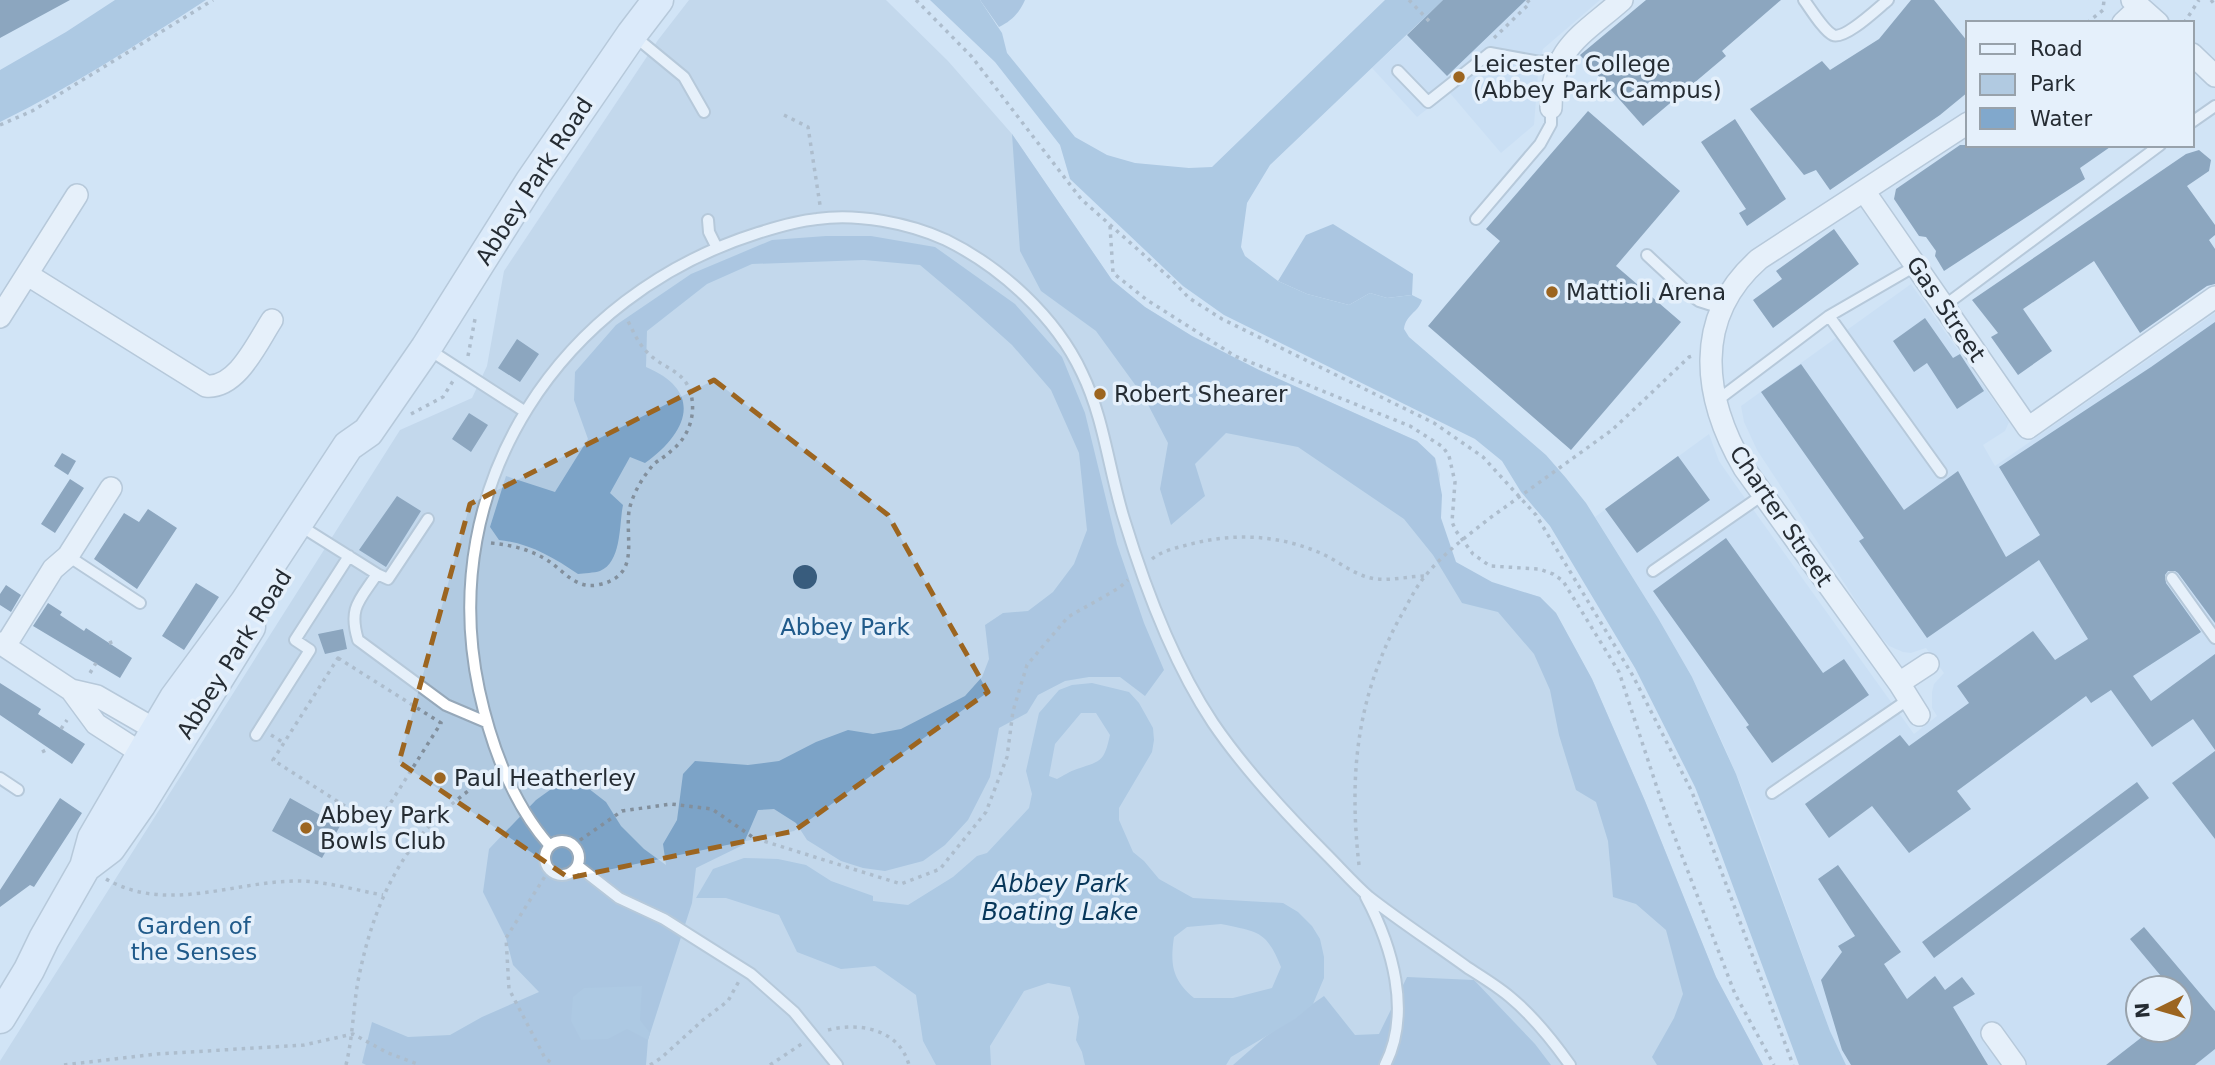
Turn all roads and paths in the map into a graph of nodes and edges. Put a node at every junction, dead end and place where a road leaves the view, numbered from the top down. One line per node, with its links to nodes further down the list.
1 (213, 0): 30 (path)
2 (916, 0): 38 (path)
3 (1409, 0): 18 (path)
4 (1527, 0): 20 (path)
5 (1622, 0): 22 (street)
6 (1804, 0): 7 (lane)
7 (1888, 0)
8 (2104, 0): 14 (path)
9 (2199, 0): 17 (path)
10 (2211, 0): 13 (path)
11 (658, 1): 19 (main road, Abbey Park Road)
12 (2136, 4): 15 (street); 16 (street)
13 (2215, 5)
14 (2089, 21)
15 (2124, 21)
16 (2156, 21)
17 (2185, 21)
18 (1430, 22)
19 (632, 34): 27 (lane); 50 (main road, Abbey Park Road)
20 (1490, 53): 22 (lane); 23 (lane)
21 (2194, 56): 24 (street)
22 (1561, 57): 26 (street)
23 (1398, 71)
24 (2215, 76)
25 (2215, 106): 29 (lane)
26 (1551, 108): 36 (lane)
27 (704, 112)
28 (784, 115): 35 (path)
29 (2194, 121)
30 (0, 125)
31 (1966, 125): 33 (street, Charter Street)
32 (2157, 147): 45 (lane)
33 (1864, 191): 41 (street, Gas Street); 46 (street, Charter Street)
34 (77, 195): 42 (street)
35 (822, 218): 39 (lane); 63 (lane)
36 (1476, 219)
37 (708, 220): 39 (lane)
38 (1110, 226): 59 (path); 108 (path)
39 (717, 248): 44 (lane)
40 (1647, 255): 46 (lane)
41 (1917, 265): 45 (street, Gas Street); 47 (lane)
42 (28, 275): 48 (street); 49 (street)
43 (2215, 297): 45 (street, Gas Street)
44 (621, 304): 53 (lane); 60 (path)
45 (1944, 306)
46 (1721, 308): 51 (street, Charter Street)
47 (1829, 316): 52 (lane); 54 (lane)
48 (0, 317)
49 (272, 320)
50 (426, 348): 53 (lane); 58 (main road, Abbey Park Road)
51 (1711, 353): 52 (street, Charter Street); 59 (path, bridge)
52 (1715, 402): 56 (street, Charter Street)
53 (524, 411): 60 (lane)
54 (1941, 471)
55 (111, 488): 61 (street)
56 (1763, 494): 64 (lane); 74 (street, Charter Street)
57 (428, 519): 65 (lane)
58 (304, 528): 62 (lane); 77 (main road, Abbey Park Road)
59 (1462, 540): 66 (path); 107 (path)
60 (476, 542): 75 (lane)
61 (68, 556): 68 (lane); 72 (street)
62 (349, 556): 65 (lane); 76 (lane)
63 (1140, 568): 66 (path); 85 (path); 90 (lane)
64 (1653, 571)
65 (377, 574): 75 (lane)
66 (1425, 576): 90 (path)
67 (2172, 578): 69 (lane)
68 (140, 603)
69 (2215, 638)
70 (115, 641): 71 (path)
71 (109, 643)
72 (3, 650): 77 (street)
73 (1928, 664): 74 (street)
74 (1909, 699): 83 (lane)
75 (486, 722): 80 (lane)
76 (256, 735)
77 (156, 746): 88 (main road, Abbey Park Road)
78 (48, 749): 79 (path)
79 (42, 752)
80 (503, 768): 86 (lane); 91 (path)
81 (0, 778): 82 (lane)
82 (19, 790)
83 (1772, 793)
84 (376, 826): 84 (path)
85 (573, 845): 86 (lane); 87 (lane)
86 (550, 846): 89 (lane)
87 (578, 866): 89 (lane); 92 (lane)
88 (85, 867): 91 (path); 93 (main road, Abbey Park Road)
89 (549, 870): 100 (path)
90 (1363, 892): 105 (lane); 106 (lane)
91 (383, 895): 95 (path)
92 (744, 969): 96 (lane); 101 (path)
93 (0, 1018)
94 (1992, 1033): 109 (street)
95 (353, 1034): 97 (path); 98 (path); 99 (path)
96 (813, 1036): 102 (path); 103 (lane); 104 (path)
97 (64, 1065)
98 (346, 1065)
99 (419, 1065)
100 (554, 1065)
101 (650, 1065)
102 (770, 1065)
103 (837, 1065)
104 (909, 1065)
105 (1385, 1065)
106 (1570, 1065)
107 (1774, 1065)
108 (1793, 1065)
109 (2015, 1065)

